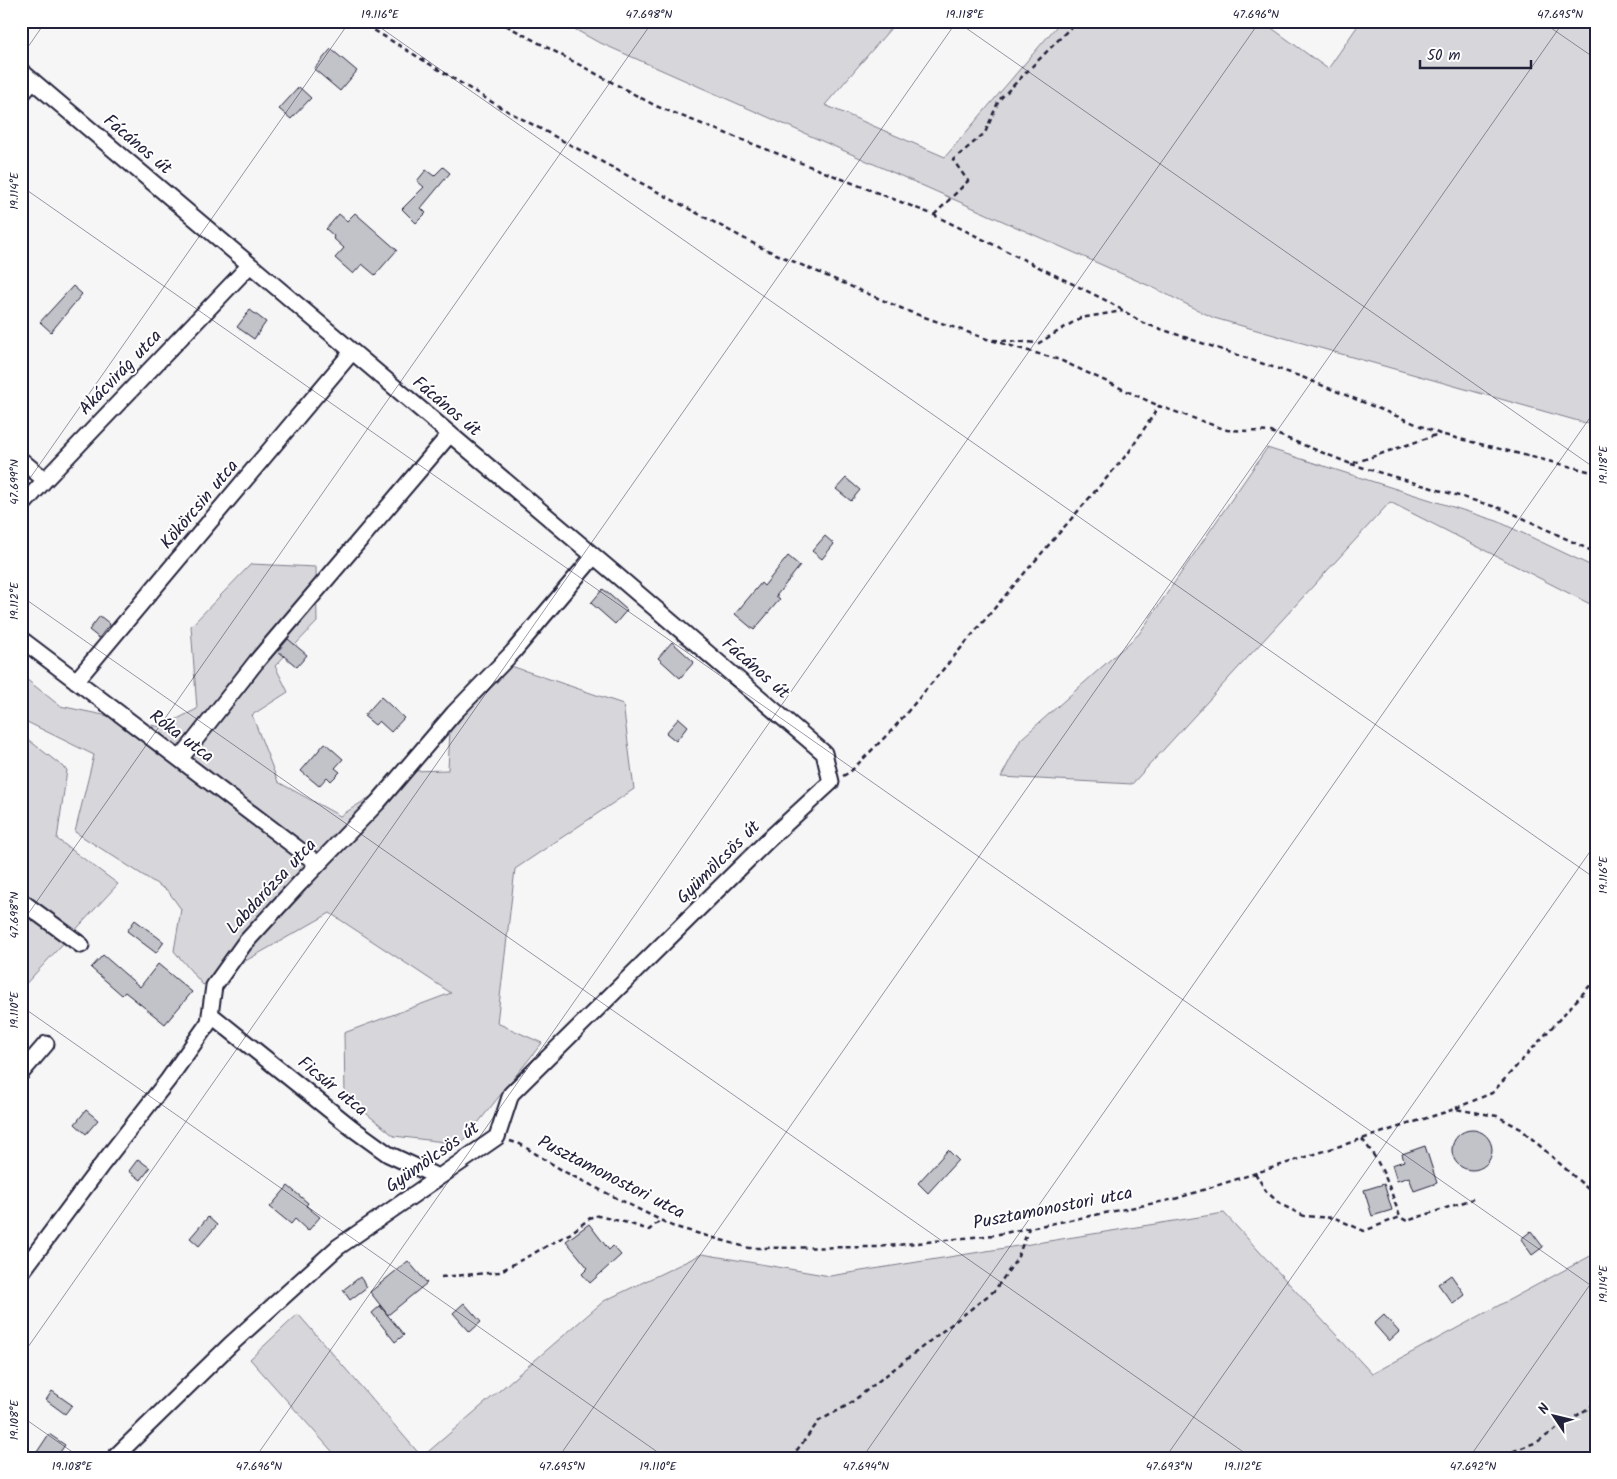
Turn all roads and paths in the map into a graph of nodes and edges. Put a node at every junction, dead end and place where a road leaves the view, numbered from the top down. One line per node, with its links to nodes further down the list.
1 (359, 21): 9 (path)
2 (498, 21): 6 (path)
3 (1077, 21): 6 (path)
4 (27, 76): 5 (street); 7 (street, Fácános út)
5 (21, 95)
6 (934, 215): 8 (path)
7 (250, 266): 10 (street, Fácános út); 17 (street, Akácvirág utca)
8 (1124, 311): 9 (path); 13 (path)
9 (987, 339): 11 (path)
10 (352, 352): 12 (street, Fácános út); 22 (street, Kökörcsin utca)
11 (1160, 406): 15 (path); 24 (path)
12 (450, 434): 20 (street, Fácános út); 23 (street)
13 (1440, 434): 15 (path); 16 (path)
14 (21, 460): 17 (street)
15 (1351, 464): 19 (path)
16 (1596, 473)
17 (45, 480): 18 (street, Akácvirág utca)
18 (21, 507)
19 (1596, 553)
20 (594, 556): 24 (street, Fácános út); 25 (street, Labdarózsa utca)
21 (21, 639): 22 (street, Róka utca)
22 (76, 681): 23 (street, Róka utca)
23 (180, 759): 25 (street, Róka utca)
24 (831, 782): 33 (street, Gyümölcsös út)
25 (318, 864): 29 (street, Labdarózsa utca)
26 (21, 901): 27 (street)
27 (81, 945)
28 (1596, 979): 32 (path)
29 (210, 1014): 36 (street, Ficsúr utca); 42 (street, Labdarózsa utca)
30 (46, 1044): 31 (street)
31 (21, 1073)
32 (1455, 1109): 34 (path, Pusztamonostori utca); 37 (path, Pusztamonostori utca)
33 (497, 1137): 36 (street, Gyümölcsös út); 40 (path, Pusztamonostori utca)
34 (1362, 1139): 35 (path, Pusztamonostori utca); 39 (path)
35 (1256, 1174): 39 (path); 41 (path, Pusztamonostori utca)
36 (438, 1177): 45 (street, Gyümölcsös út)
37 (1596, 1196)
38 (1473, 1199): 39 (path)
39 (1400, 1217)
40 (661, 1220): 41 (path, Pusztamonostori utca); 43 (path)
41 (1029, 1228): 46 (path)
42 (21, 1273)
43 (441, 1278)
44 (1596, 1403): 47 (path)
45 (114, 1458)
46 (791, 1458)
47 (1496, 1458)

